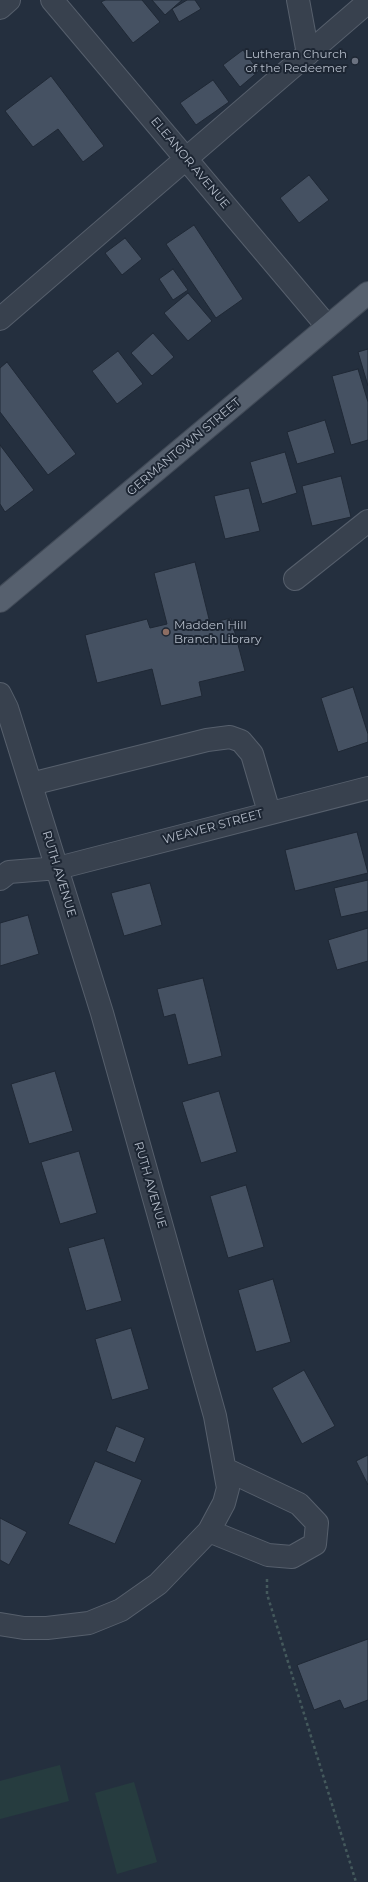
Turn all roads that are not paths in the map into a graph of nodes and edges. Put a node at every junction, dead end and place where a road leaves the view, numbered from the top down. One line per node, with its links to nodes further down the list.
1 (9, 0): 5 (street)
2 (52, 0): 7 (street, ELEANOR AVENUE)
3 (298, 0): 6 (street)
4 (368, 2): 6 (street)
5 (0, 8)
6 (308, 54): 7 (street)
7 (187, 159): 9 (street); 10 (street, ELEANOR AVENUE)
8 (368, 293): 10 (main road, GERMANTOWN STREET)
9 (0, 319)
10 (327, 326): 13 (main road, GERMANTOWN STREET)
11 (368, 521): 12 (street)
12 (295, 579)
13 (0, 601)
14 (0, 694): 15 (street, RUTH AVENUE)
15 (31, 784): 17 (street); 18 (street, RUTH AVENUE)
16 (368, 788): 17 (street, WEAVER STREET)
17 (269, 812): 18 (street, WEAVER STREET)
18 (58, 868): 19 (street, WEAVER STREET); 20 (street, RUTH AVENUE)
19 (0, 880)
20 (225, 1469): 21 (street, RUTH AVENUE); 21 (street)
21 (209, 1531): 22 (street, RUTH AVENUE)
22 (0, 1624)

